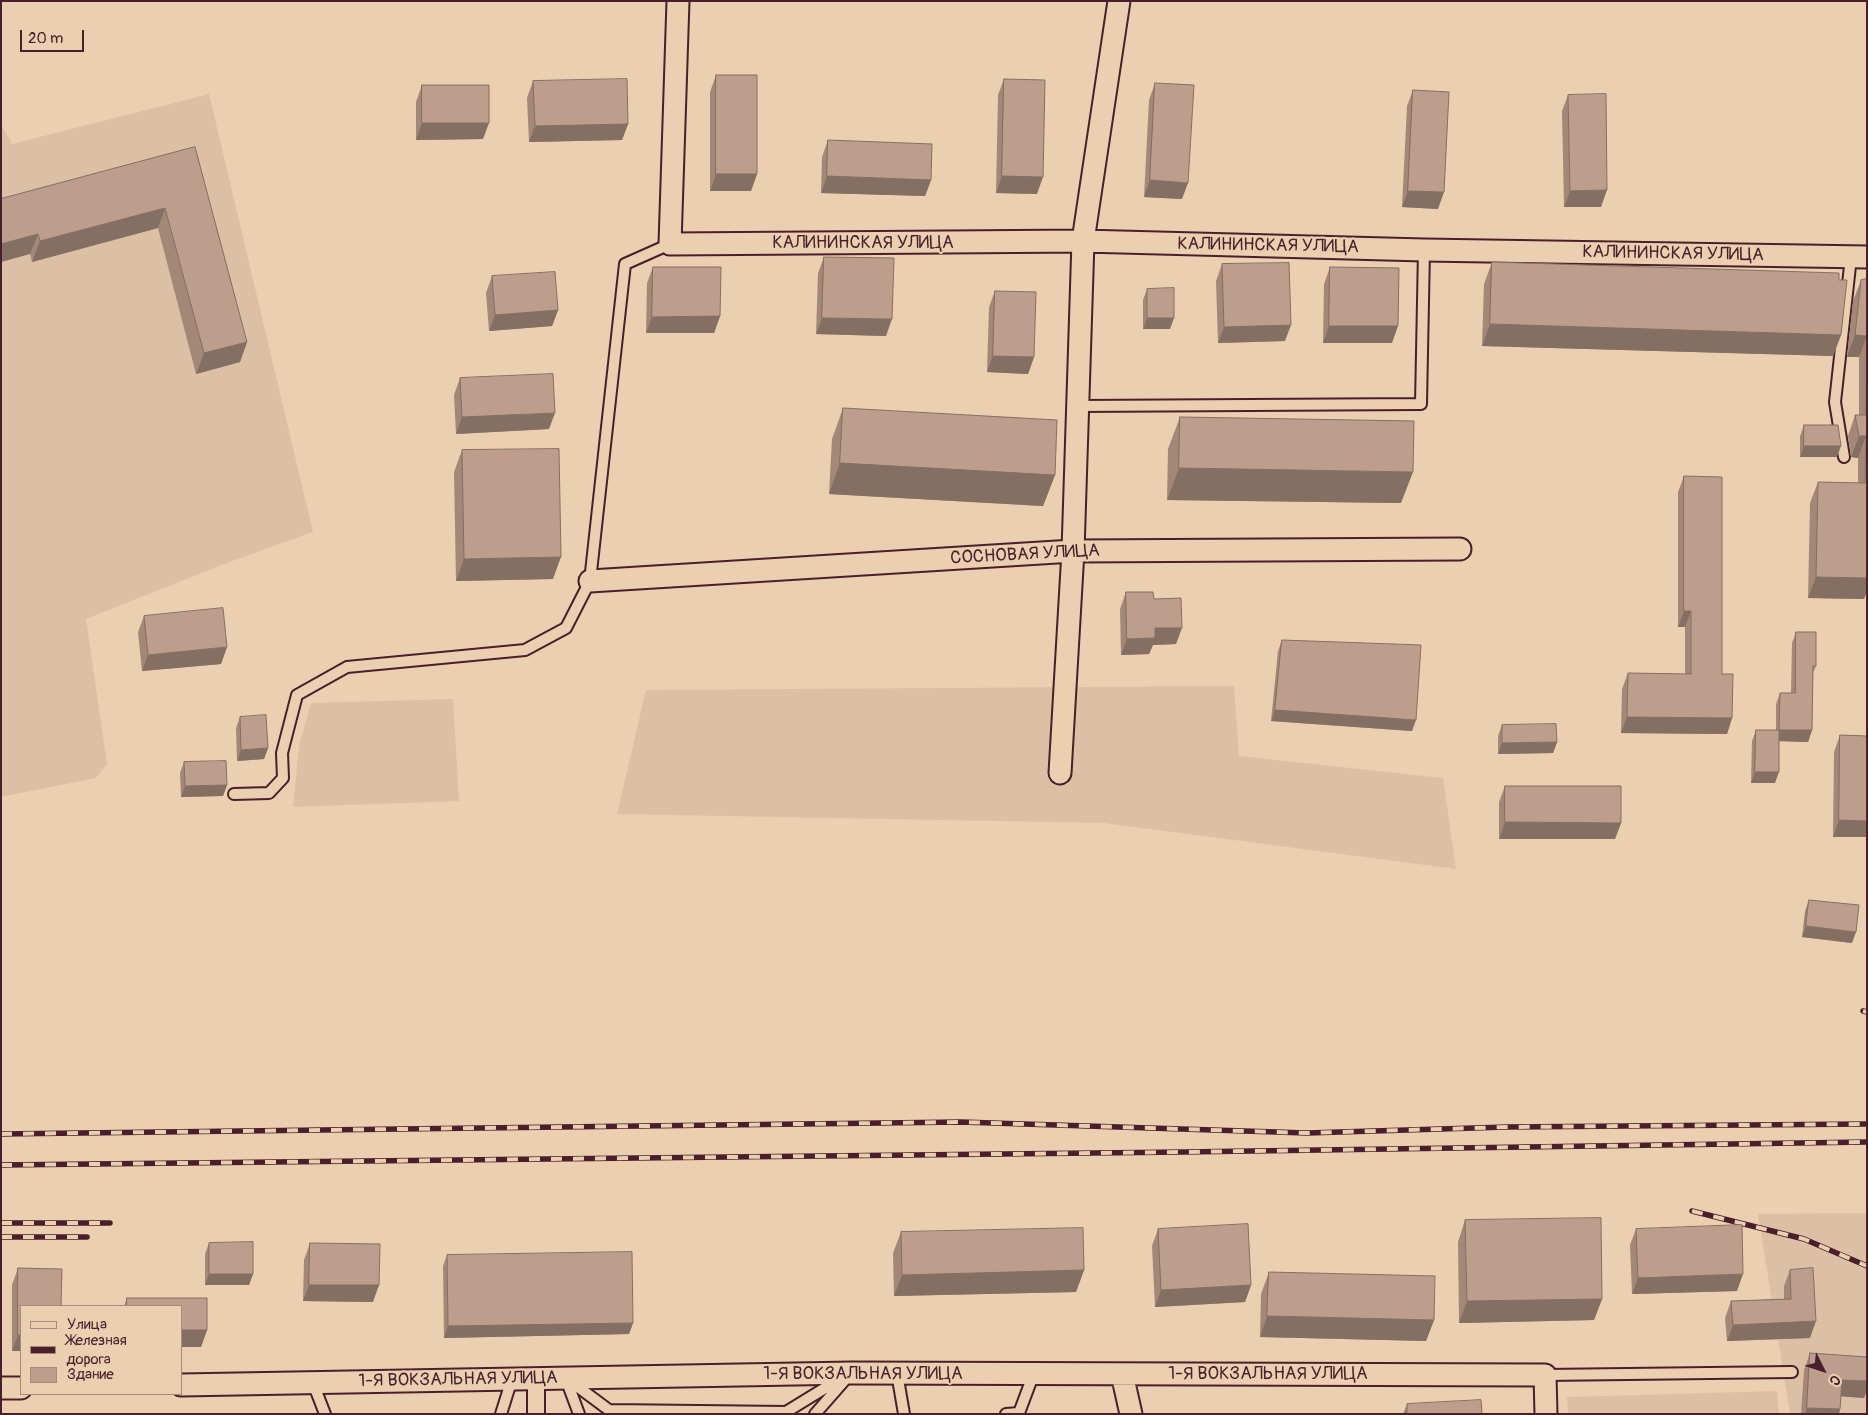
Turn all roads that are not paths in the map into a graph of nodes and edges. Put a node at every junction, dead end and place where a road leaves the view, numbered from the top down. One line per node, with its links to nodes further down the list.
1 (678, 1): 4 (street)
2 (1119, 1): 3 (street)
3 (1083, 241): 4 (street, КАЛИНИНСКАЯ УЛИЦА); 5 (street, КАЛИНИНСКАЯ УЛИЦА); 7 (street)
4 (670, 244): 11 (lane)
5 (1424, 250): 6 (street, КАЛИНИНСКАЯ УЛИЦА); 7 (lane)
6 (1859, 257): 8 (lane)
7 (1078, 406): 10 (street)
8 (1844, 457)
9 (1460, 549): 10 (street, СОСНОВАЯ УЛИЦА)
10 (1073, 551): 11 (street, СОСНОВАЯ УЛИЦА); 12 (street)
11 (590, 581): 13 (lane)
12 (1060, 773)
13 (234, 794)
14 (1792, 1372): 19 (lane)
15 (851, 1373): 16 (street, 1-Я ВОКЗАЛЬНАЯ УЛИЦА); 20 (street, 1-Я ВОКЗАЛЬНАЯ УЛИЦА); 20 (lane); 31 (lane)
16 (897, 1373): 17 (street, 1-Я ВОКЗАЛЬНАЯ УЛИЦА); 32 (lane)
17 (1034, 1373): 18 (street, 1-Я ВОКЗАЛЬНАЯ УЛИЦА); 33 (lane)
18 (1122, 1374): 19 (street, 1-Я ВОКЗАЛЬНАЯ УЛИЦА); 34 (street)
19 (1545, 1375): 35 (street)
20 (566, 1378): 22 (street, 1-Я ВОКЗАЛЬНАЯ УЛИЦА); 30 (lane)
21 (512, 1379): 22 (street, 1-Я ВОКЗАЛЬНАЯ УЛИЦА); 23 (street, 1-Я ВОКЗАЛЬНАЯ УЛИЦА); 28 (lane)
22 (536, 1379): 29 (street)
23 (313, 1383): 24 (street, 1-Я ВОКЗАЛЬНАЯ УЛИЦА); 27 (lane)
24 (182, 1385)
25 (1, 1388): 26 (street)
26 (20, 1388)
27 (325, 1414)
28 (501, 1414)
29 (536, 1414)
30 (579, 1414)
31 (815, 1414)
32 (904, 1414)
33 (1006, 1414)
34 (1131, 1414)
35 (1546, 1414)

